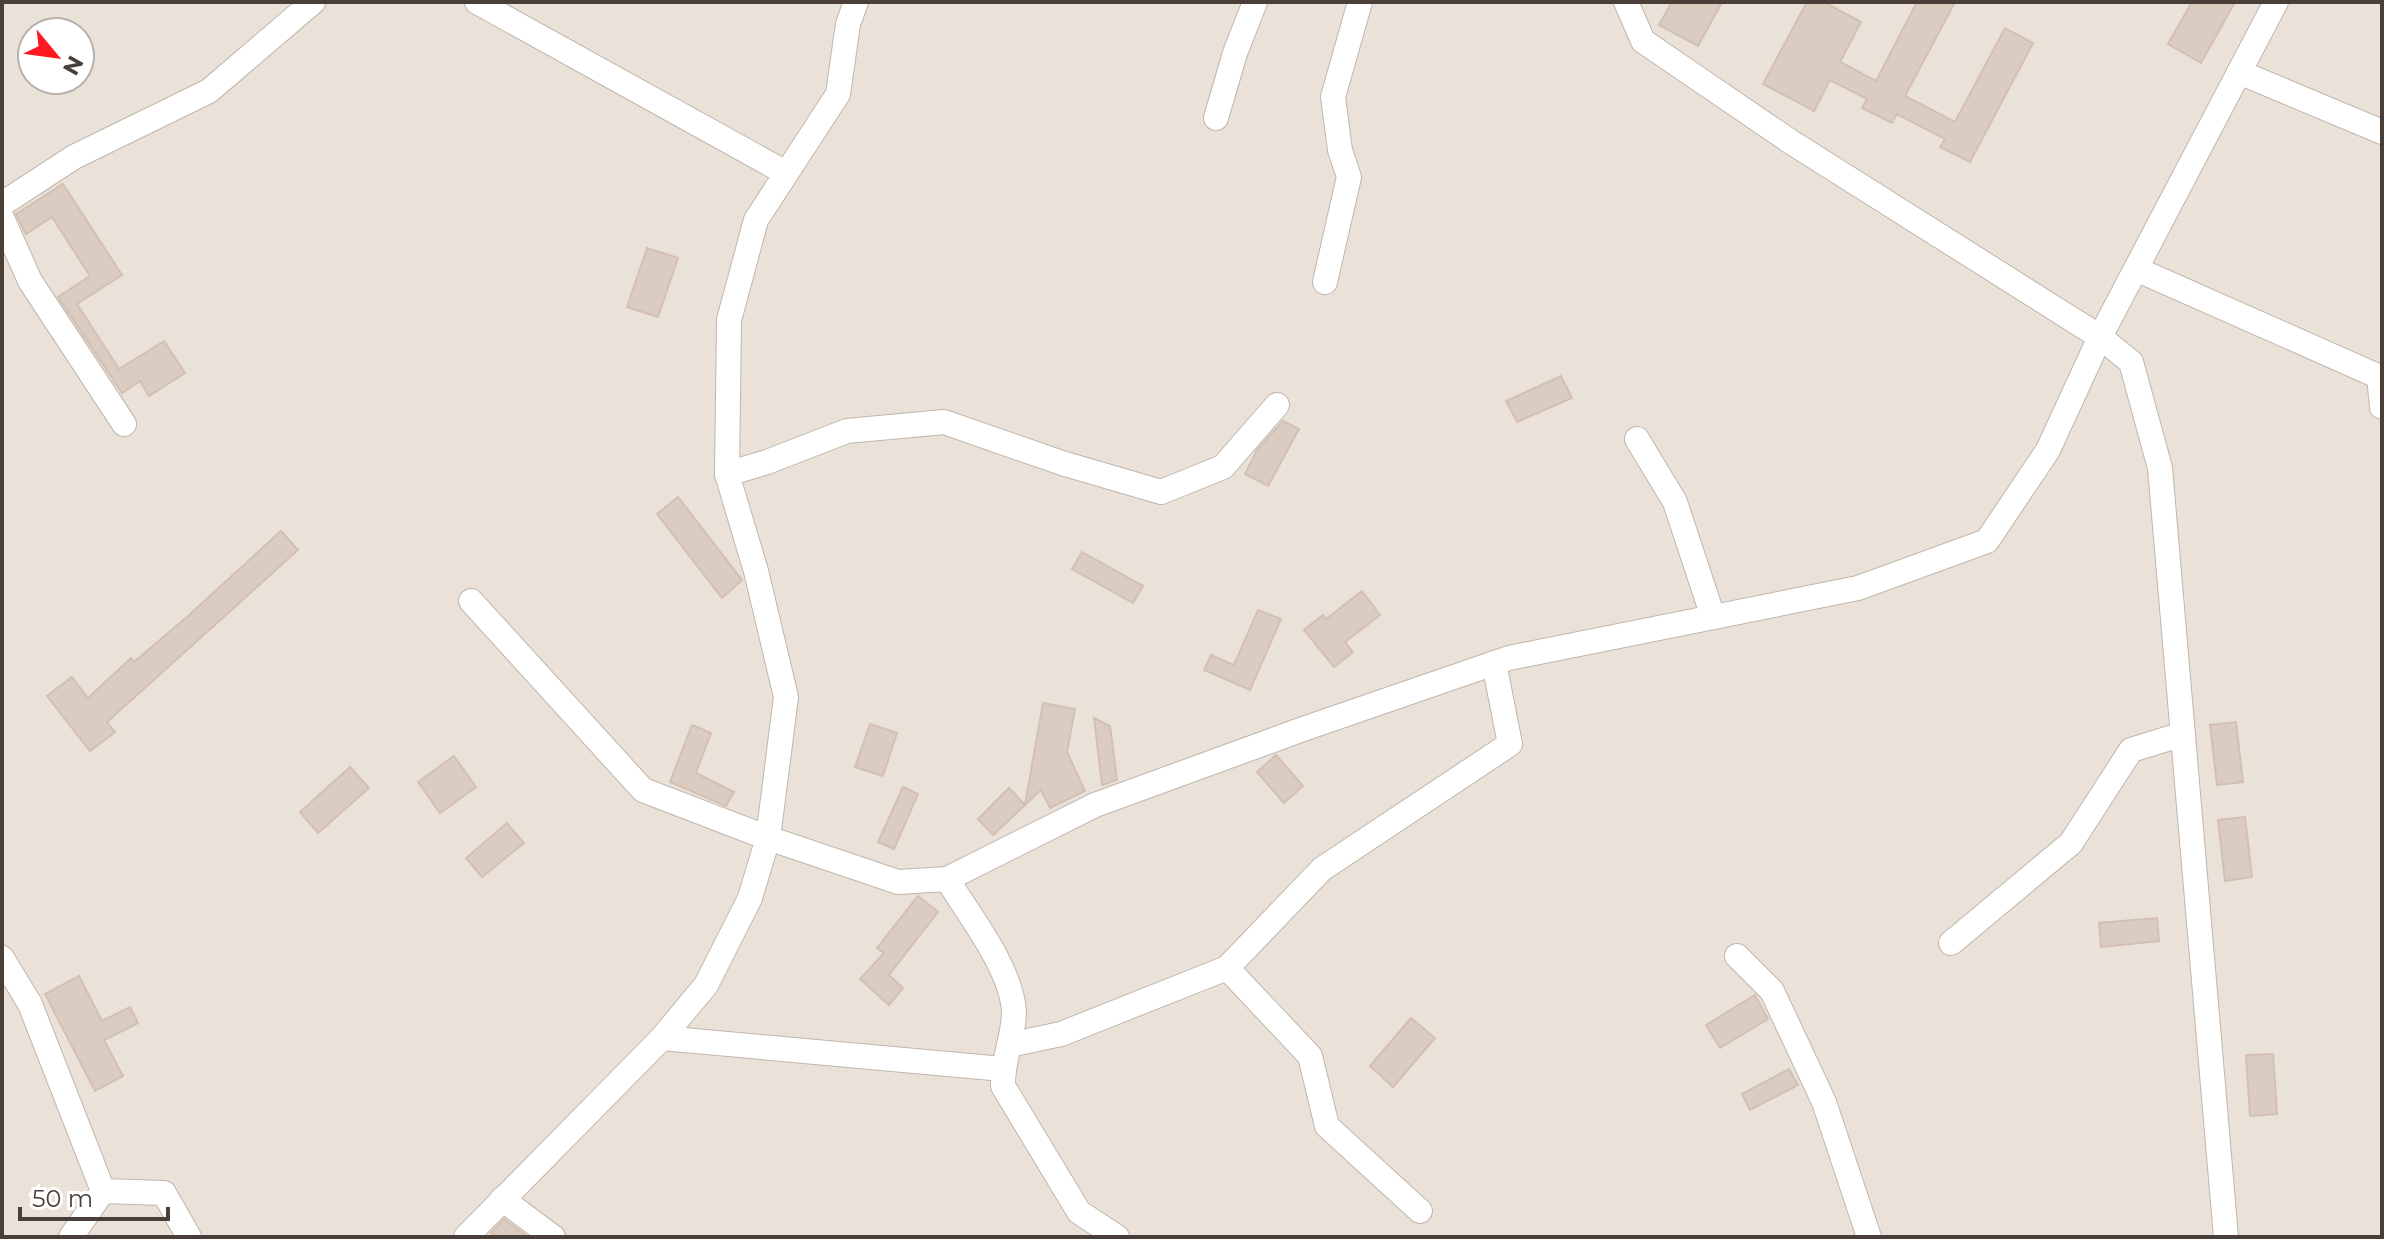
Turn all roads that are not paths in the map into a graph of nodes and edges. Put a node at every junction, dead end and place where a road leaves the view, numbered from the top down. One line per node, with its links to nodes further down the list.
1 (313, 2): 12 (street)
2 (477, 2): 11 (street)
3 (856, 2): 11 (street)
4 (1255, 2): 9 (street)
5 (1360, 2): 15 (street)
6 (1626, 2): 16 (street)
7 (2276, 2): 8 (street)
8 (2239, 72): 10 (street); 14 (street)
9 (1216, 118)
10 (2382, 132)
11 (786, 173): 22 (street)
12 (2, 204)
13 (2, 218): 20 (street)
14 (2136, 269): 16 (street); 17 (street)
15 (1325, 282)
16 (2100, 337): 24 (street); 26 (street)
17 (2380, 377): 19 (street)
18 (1277, 405): 22 (street)
19 (2382, 407)
20 (124, 424)
21 (1637, 439): 24 (street)
22 (727, 474): 27 (street)
23 (471, 601): 27 (street)
24 (1713, 617): 25 (street)
25 (1494, 663): 28 (street); 32 (street)
26 (2183, 734): 29 (street); 45 (street)
27 (768, 838): 28 (street); 33 (street)
28 (947, 879): 34 (street)
29 (1951, 943)
30 (1737, 956): 44 (street)
31 (2, 958): 36 (street)
32 (1227, 968): 34 (street); 38 (street)
33 (662, 1038): 35 (street); 37 (street)
34 (1009, 1045): 35 (street)
35 (1003, 1069): 43 (street)
36 (103, 1191): 39 (street); 40 (street)
37 (502, 1199): 41 (street); 42 (street)
38 (1420, 1211)
39 (71, 1237)
40 (189, 1237)
41 (466, 1237)
42 (553, 1237)
43 (1117, 1237)
44 (1869, 1237)
45 (2226, 1237)

